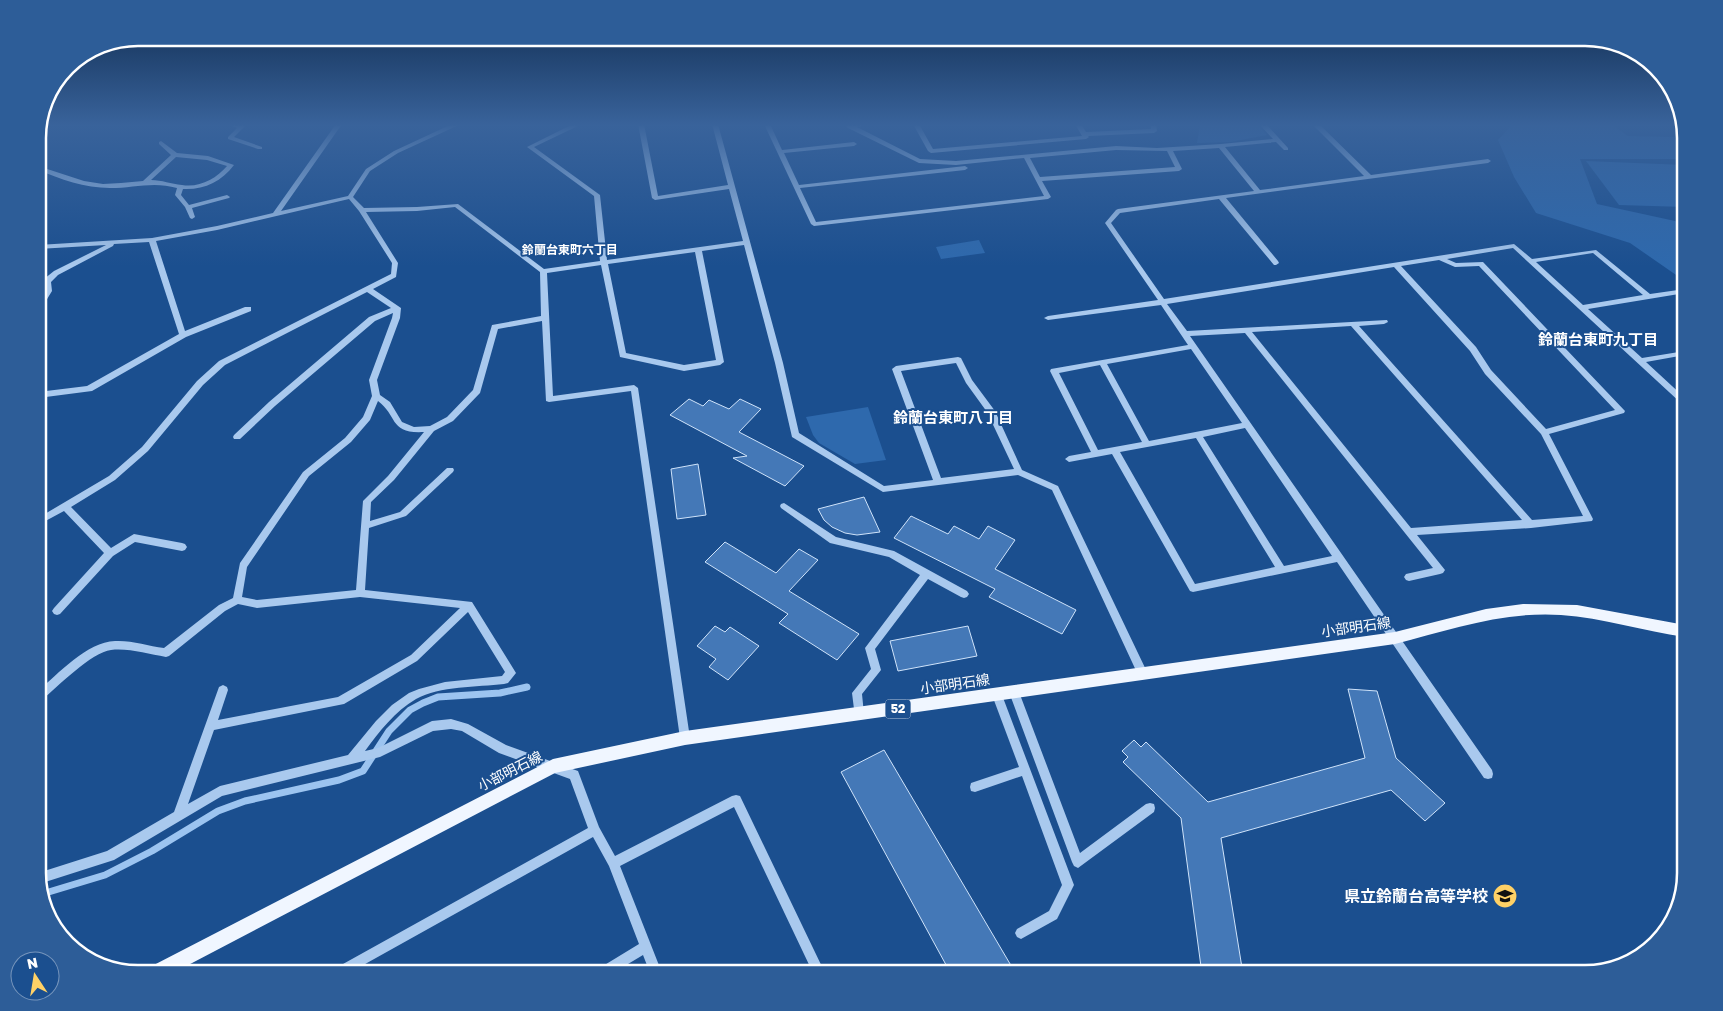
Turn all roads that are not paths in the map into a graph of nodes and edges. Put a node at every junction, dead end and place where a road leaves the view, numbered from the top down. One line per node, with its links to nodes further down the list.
1 (49, 171): 18 (street)
2 (157, 171): 18 (street)
3 (227, 171): 21 (street)
4 (306, 171): 28 (street)
5 (367, 171): 25 (street)
6 (564, 171): 37 (street)
7 (650, 171): 19 (street)
8 (728, 171): 19 (street)
9 (789, 171): 20 (street)
10 (938, 171): 20 (street)
11 (1034, 171): 17 (street)
12 (1148, 171): 17 (street)
13 (1242, 171): 22 (street)
14 (1363, 171): 16 (street)
15 (1412, 171): 16 (street)
16 (1369, 177): 22 (street)
17 (1038, 179): 20 (street)
18 (146, 181): 21 (street)
19 (732, 187): 32 (street)
20 (796, 187)
21 (180, 188): 26 (street)
22 (1258, 191): 23 (street)
23 (1221, 196): 38 (street); 45 (street)
24 (227, 197): 26 (street)
25 (350, 197): 27 (street); 28 (street)
26 (188, 207): 29 (street)
27 (362, 210): 40 (street); 41 (street)
28 (276, 214): 30 (street)
29 (192, 217)
30 (152, 240): 31 (street); 55 (street)
31 (115, 242): 33 (street); 43 (street)
32 (746, 243): 34 (street); 74 (street)
33 (46, 246)
34 (698, 250): 37 (street); 37 (street)
35 (1440, 258): 36 (street); 39 (street); 65 (street)
36 (1531, 261): 44 (street); 47 (street)
37 (604, 263): 40 (street)
38 (1276, 263)
39 (1396, 264): 45 (street); 65 (street)
40 (543, 271): 49 (street)
41 (368, 289): 46 (street); 75 (street)
42 (1677, 293): 44 (street)
43 (46, 294)
44 (1649, 296): 47 (street)
45 (1163, 302): 50 (street); 54 (street)
46 (397, 308): 62 (street); 67 (street)
47 (1582, 308): 58 (street)
48 (248, 309): 55 (street)
49 (545, 318): 64 (street); 101 (street)
50 (1048, 318)
51 (1384, 322): 52 (street)
52 (1353, 324): 53 (street); 78 (street)
53 (1246, 331): 54 (street); 80 (street)
54 (1186, 334): 56 (street)
55 (183, 335): 60 (street)
56 (1194, 346): 59 (street); 63 (street)
57 (1677, 354): 58 (street)
58 (1640, 361): 61 (street)
59 (1103, 362): 68 (street); 70 (street)
60 (46, 394)
61 (1677, 395)
62 (376, 396): 64 (street); 89 (street)
63 (1248, 425): 66 (street); 83 (street)
64 (431, 429): 79 (street)
65 (1544, 432): 78 (street)
66 (1198, 435): 68 (street); 84 (street)
67 (237, 437)
68 (1147, 444): 69 (street)
69 (1114, 450): 70 (street); 84 (street)
70 (1096, 454): 71 (street)
71 (1069, 459)
72 (450, 470): 79 (street)
73 (1019, 472): 74 (street); 74 (street); 94 (street)
74 (938, 482)
75 (65, 506): 77 (street); 82 (street)
76 (784, 506): 85 (street)
77 (46, 517)
78 (1531, 524): 80 (street)
79 (365, 526): 87 (street)
80 (1409, 532): 86 (street)
81 (182, 546): 82 (street)
82 (110, 553): 91 (street)
83 (1340, 558): 84 (street); 93 (street)
84 (1282, 570)
85 (927, 573): 88 (street); 99 (street)
86 (1409, 577)
87 (360, 593): 89 (street); 90 (street)
88 (964, 594)
89 (237, 600): 96 (street)
90 (468, 604): 100 (street); 102 (street)
91 (56, 611)
92 (1677, 630): 93 (main road, 小部明石線 / 52)
93 (1395, 638): 94 (main road, 小部明石線 / 52); 105 (street)
94 (1143, 674): 97 (main road, 小部明石線 / 52)
95 (223, 690): 100 (street)
96 (46, 691)
97 (1014, 692): 98 (main road, 小部明石線 / 52); 107 (street)
98 (997, 695): 99 (main road, 小部明石線 / 52); 104 (street)
99 (859, 714): 101 (main road, 小部明石線 / 52)
100 (210, 726): 108 (street)
101 (685, 738): 103 (main road, 小部明石線 / 52)
102 (352, 759): 103 (street); 108 (street)
103 (553, 766): 109 (street); 114 (main road, 小部明石線 / 52)
104 (1025, 770): 106 (street); 112 (street)
105 (1488, 774)
106 (975, 787)
107 (1150, 808)
108 (178, 816): 111 (street)
109 (595, 830): 110 (street); 115 (street)
110 (613, 863): 113 (street); 118 (street)
111 (46, 876)
112 (1021, 933)
113 (646, 947): 116 (street); 117 (street)
114 (173, 965)
115 (354, 965)
116 (617, 965)
117 (653, 965)
118 (815, 965)

